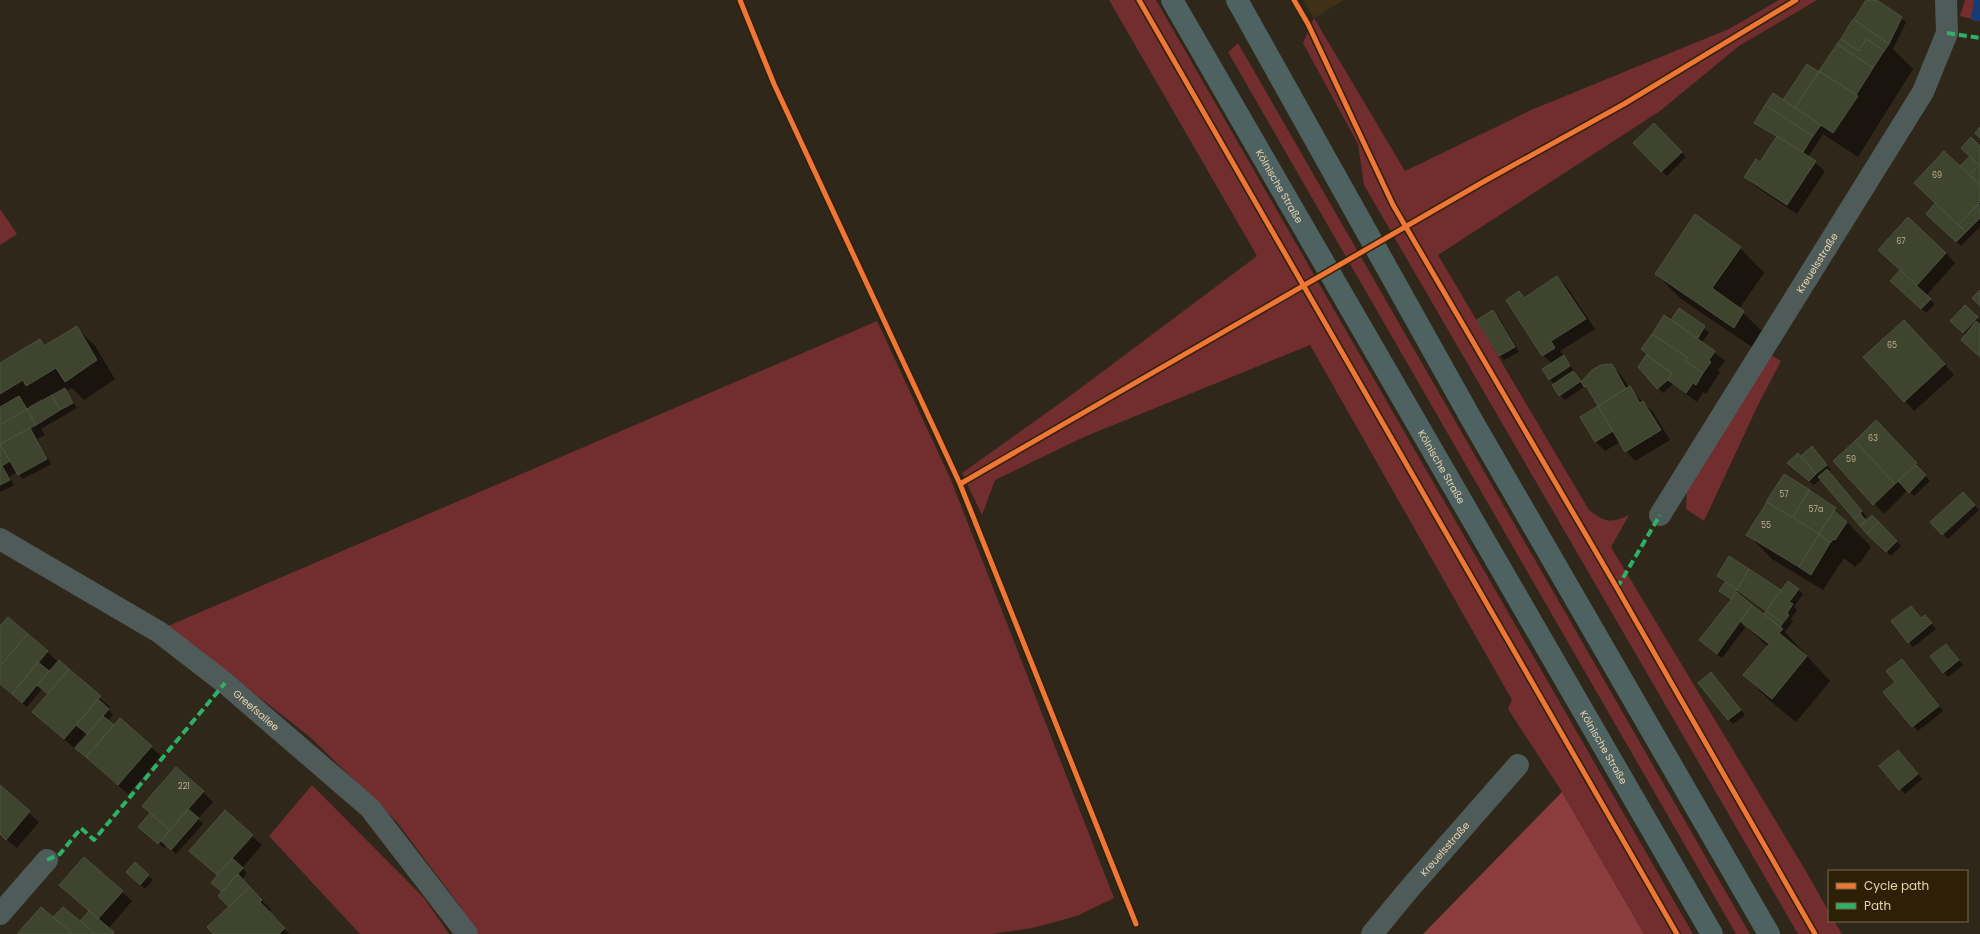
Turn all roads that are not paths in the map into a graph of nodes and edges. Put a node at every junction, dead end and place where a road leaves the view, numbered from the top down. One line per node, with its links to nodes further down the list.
1 (1172, 0): 11 (main road, Kölnische Straße)
2 (1237, 0): 12 (main road)
3 (1946, 0): 4 (street, Kreuelsstraße)
4 (1660, 515)
5 (0, 540): 9 (street, Greefsallee)
6 (1518, 765): 10 (street, Kreuelsstraße)
7 (47, 860): 8 (street)
8 (0, 914)
9 (467, 934)
10 (1372, 934)
11 (1712, 934)
12 (1768, 934)

